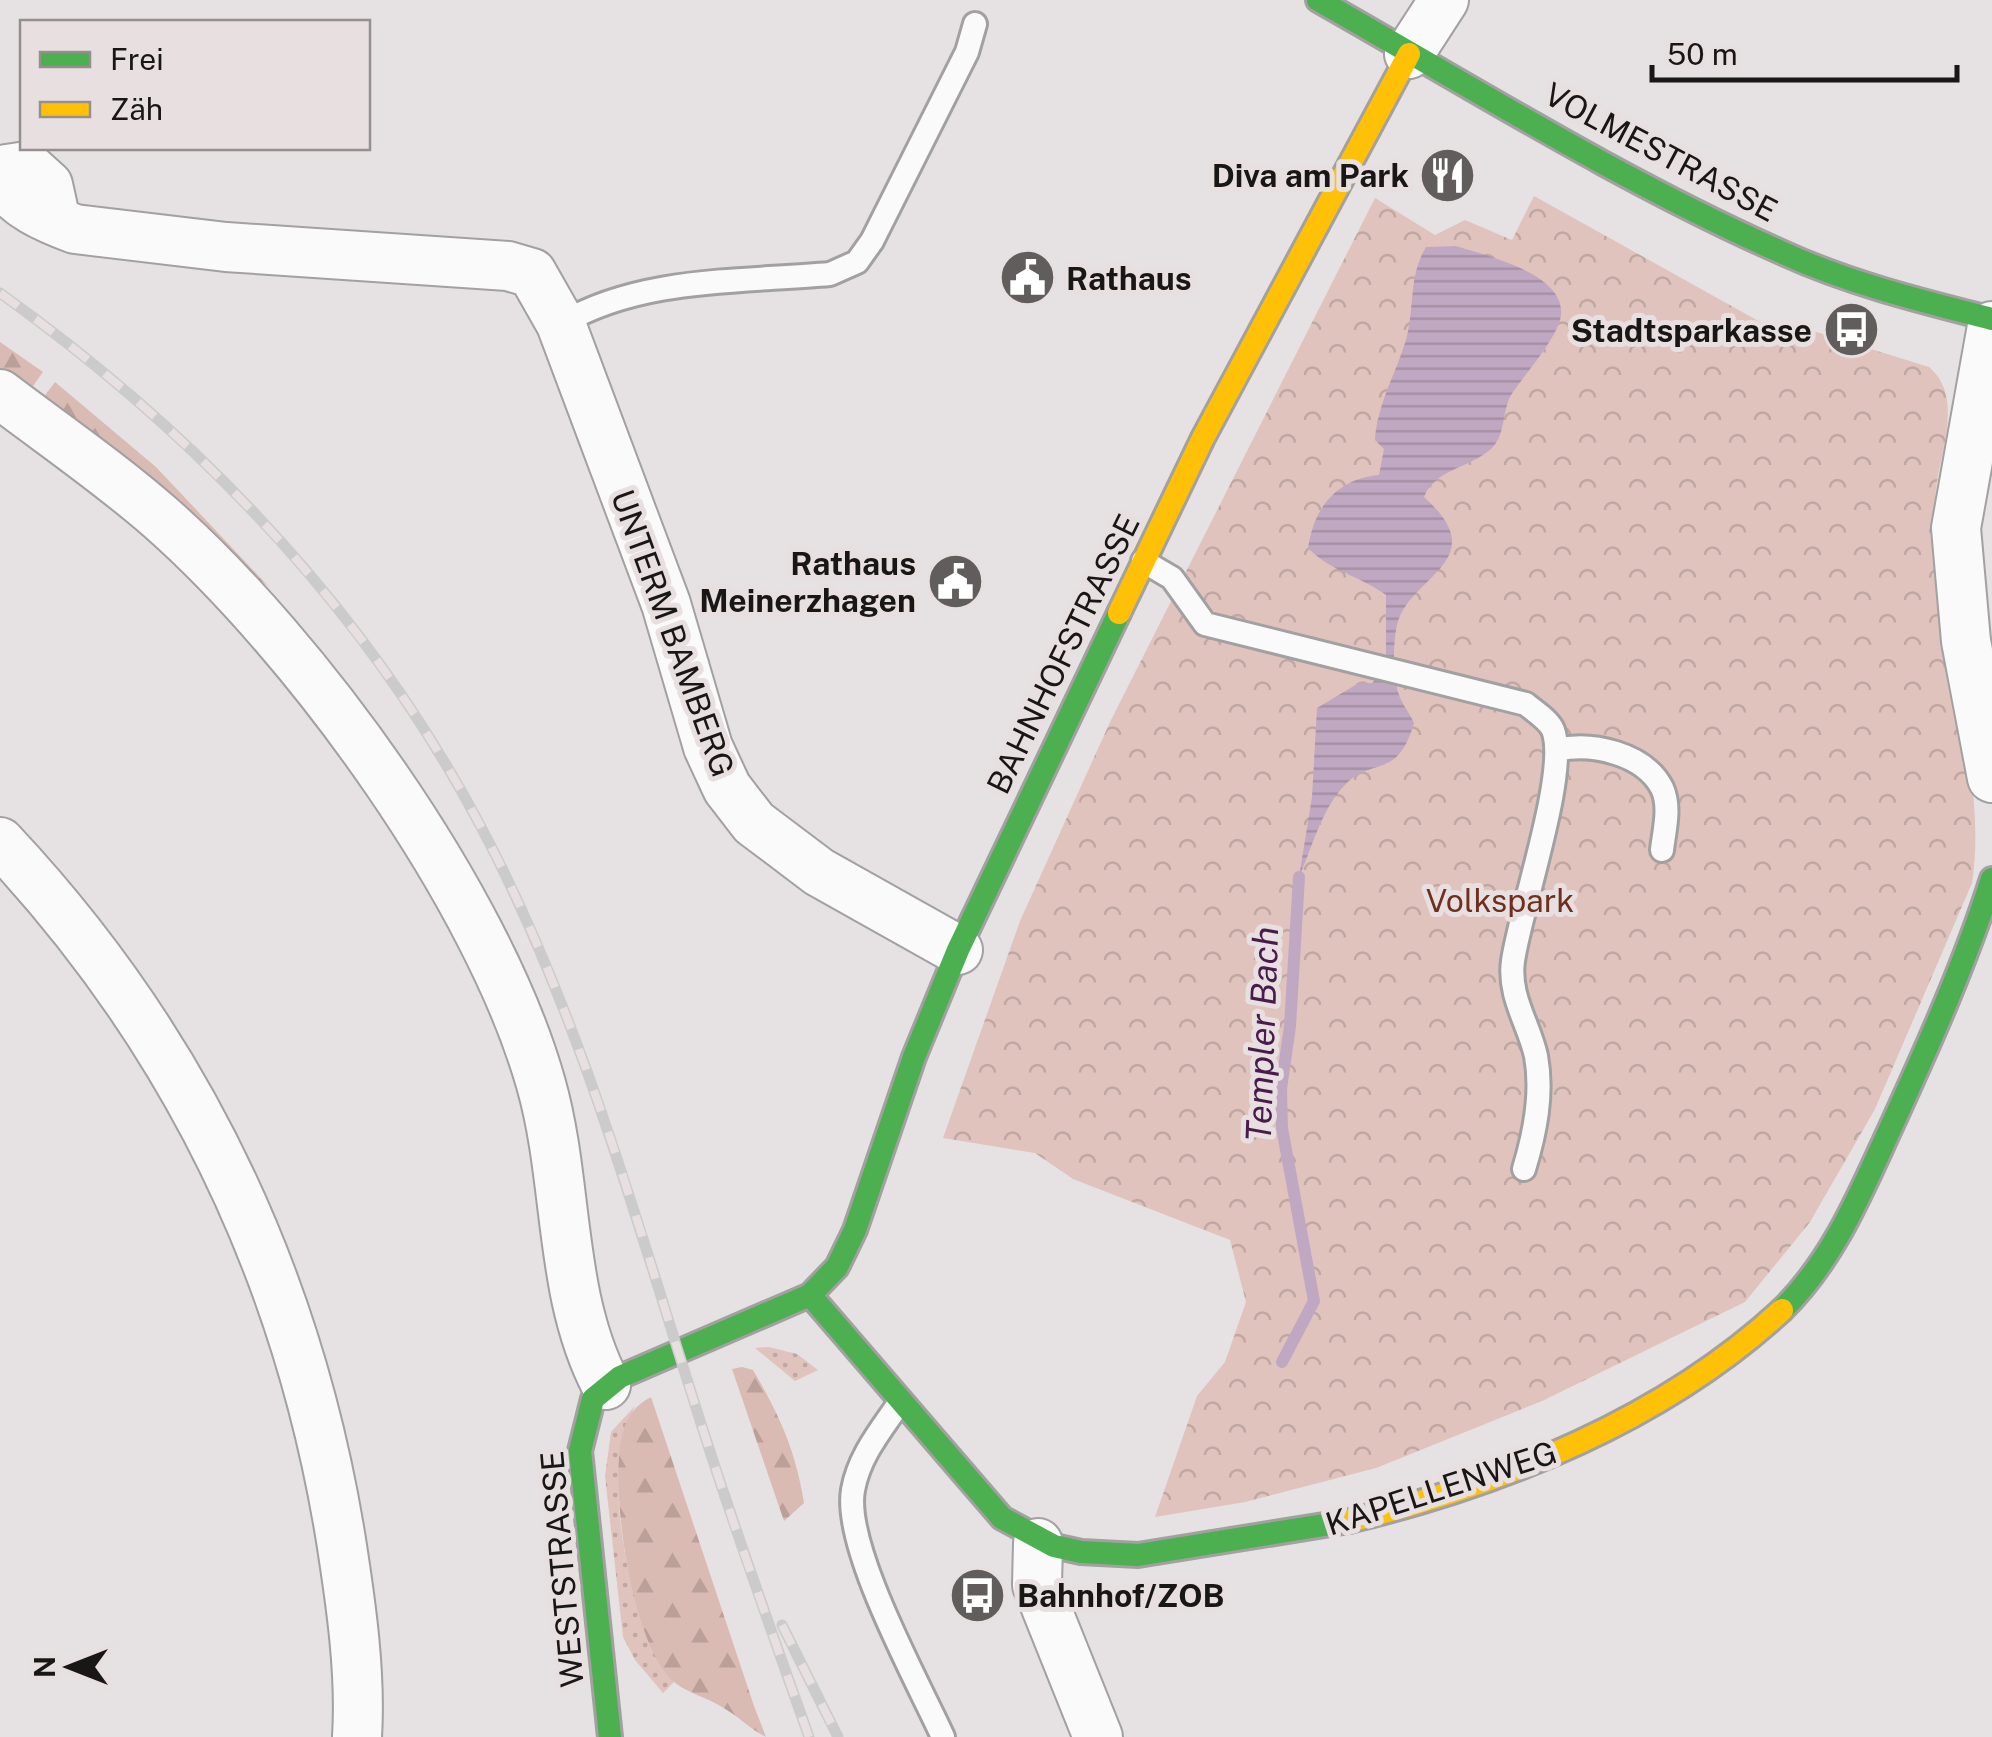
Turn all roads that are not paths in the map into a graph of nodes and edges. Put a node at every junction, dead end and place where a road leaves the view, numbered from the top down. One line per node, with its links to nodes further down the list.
1 (1318, 0): 4 (main road, VOLMESTRASSE)
2 (1444, 0): 4 (street)
3 (974, 24): 7 (lane)
4 (1409, 54): 6 (main road, VOLMESTRASSE); 9 (main road, BAHNHOFSTRASSE)
5 (56, 222): 7 (street, UNTERM BAMBERG)
6 (1992, 322): 11 (street)
7 (560, 324): 15 (street, UNTERM BAMBERG)
8 (0, 394): 18 (street)
9 (1143, 561): 10 (lane); 15 (main road, BAHNHOFSTRASSE)
10 (1557, 750): 13 (lane); 16 (lane)
11 (1992, 778)
12 (0, 842): 22 (street)
13 (1662, 850)
14 (1992, 880): 20 (main road, KAPELLENWEG)
15 (958, 950): 17 (main road, BAHNHOFSTRASSE)
16 (1524, 1169)
17 (810, 1295): 18 (main road); 19 (main road, KAPELLENWEG)
18 (606, 1385): 21 (main road, WESTSTRASSE)
19 (901, 1401): 20 (main road, KAPELLENWEG); 23 (lane)
20 (1038, 1542): 24 (street)
21 (619, 1736)
22 (357, 1737)
23 (943, 1737)
24 (1098, 1737)

